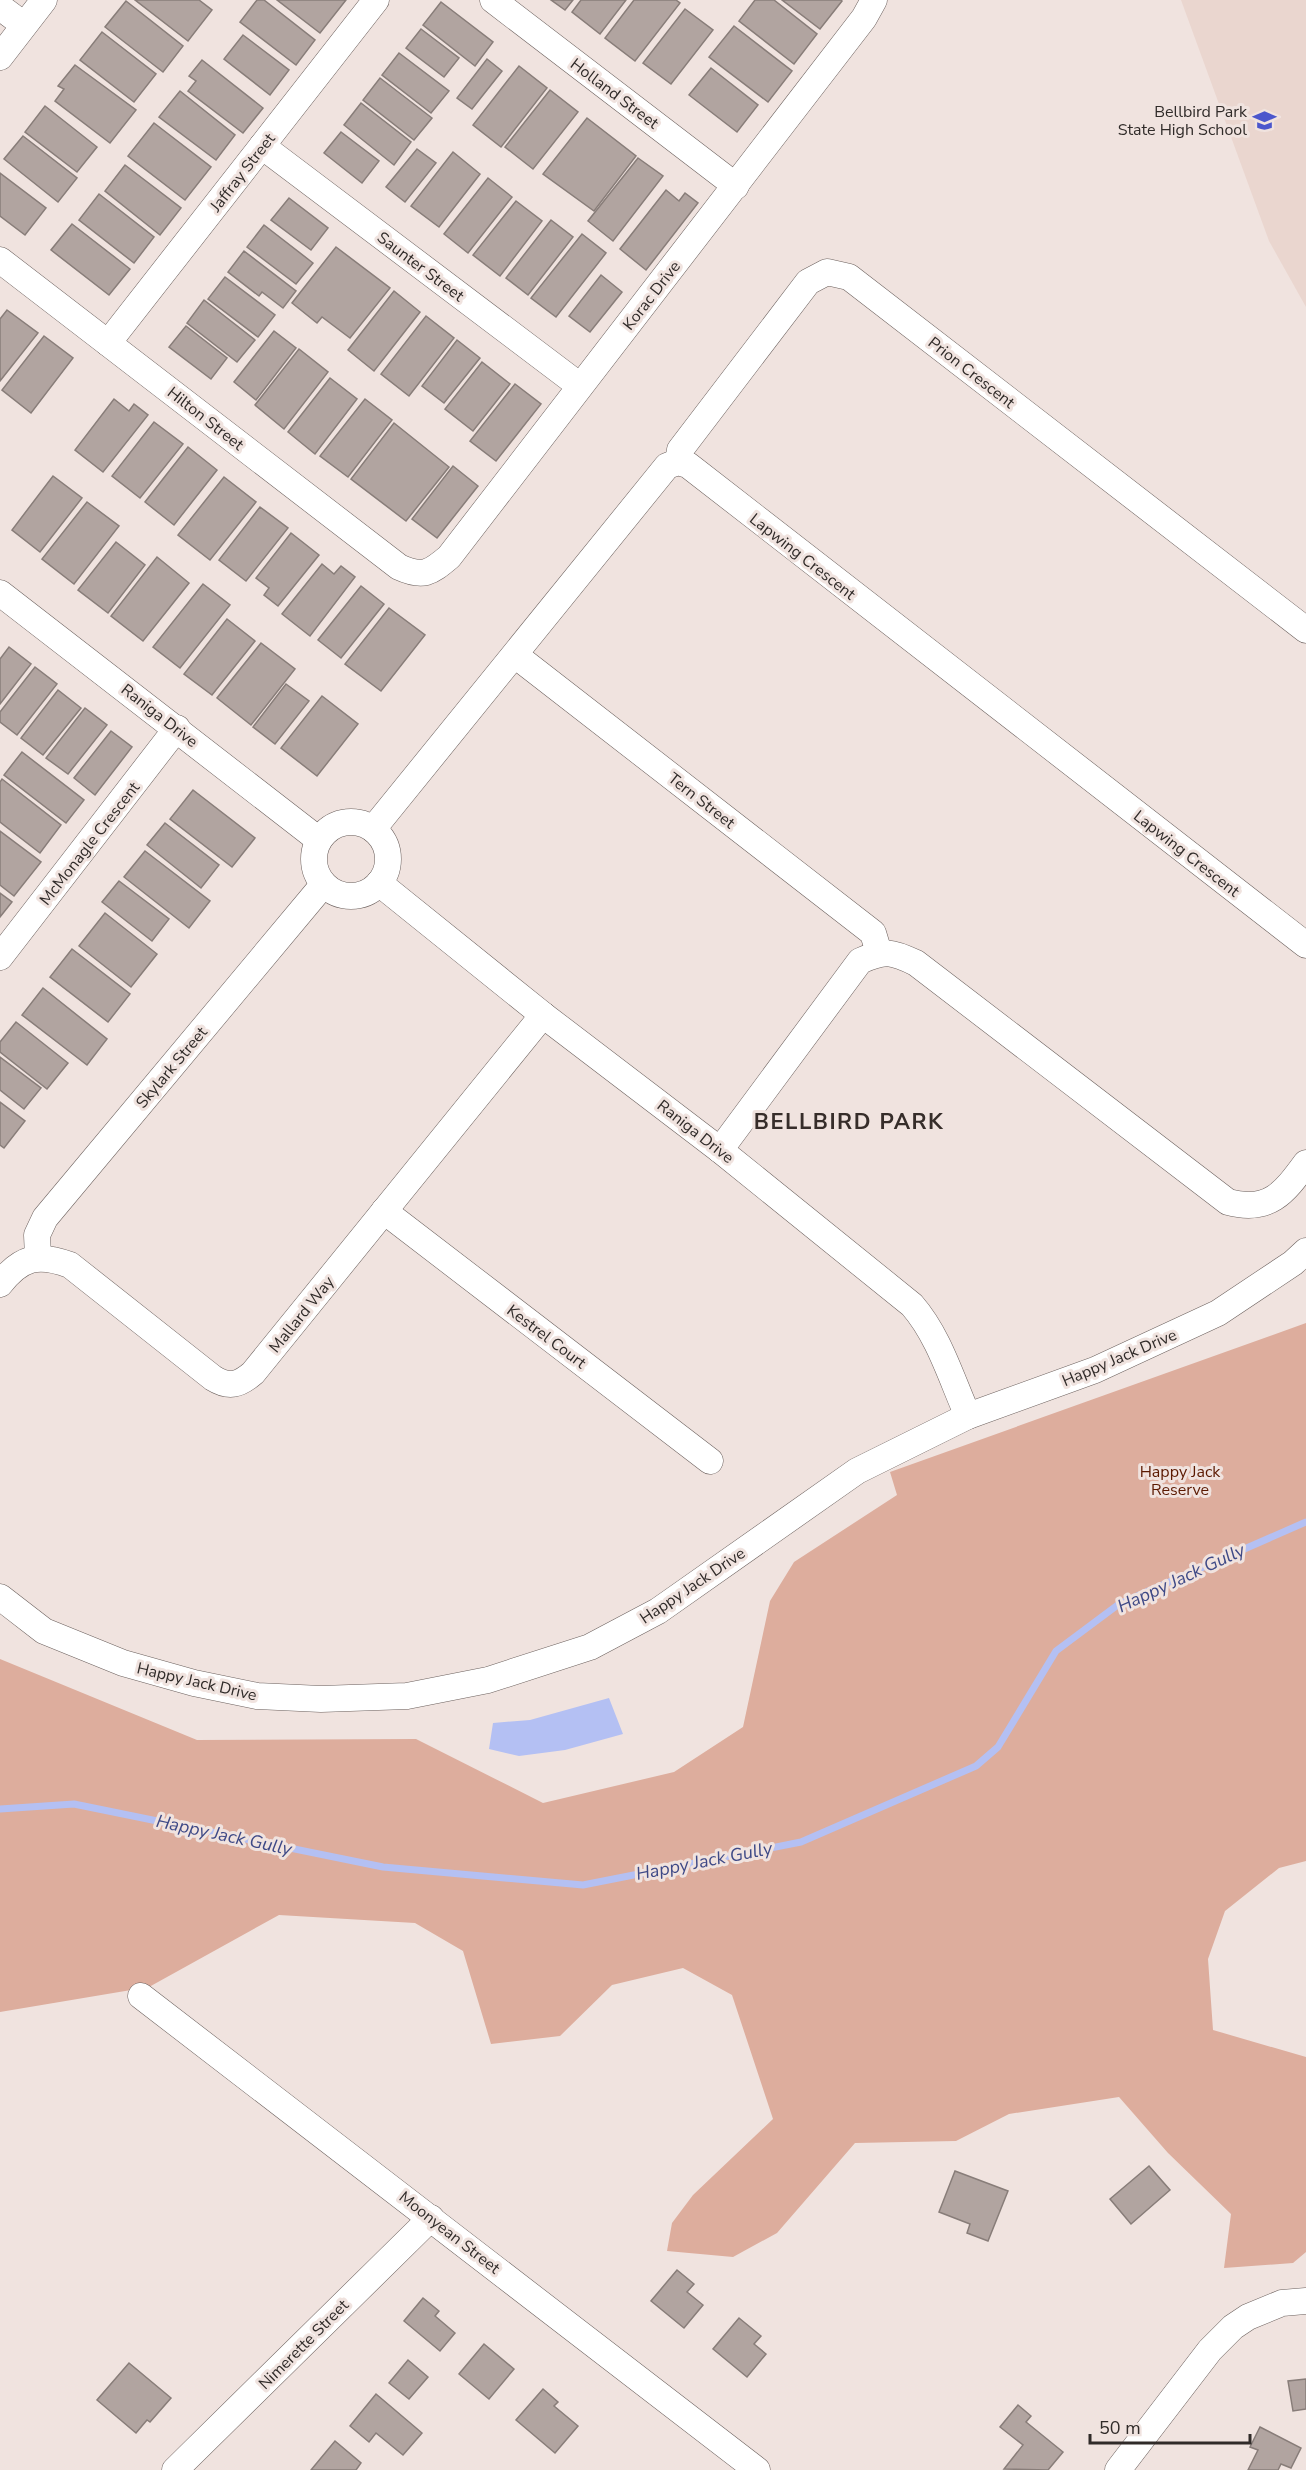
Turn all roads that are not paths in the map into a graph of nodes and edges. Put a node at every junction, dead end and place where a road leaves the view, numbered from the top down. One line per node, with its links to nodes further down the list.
1 (44, 0): 6 (street)
2 (376, 0): 8 (street, Jaffray Street)
3 (493, 0): 9 (street, Holland Street)
4 (874, 0): 9 (street, Korac Drive)
5 (0, 7): 6 (street)
6 (24, 26): 7 (street)
7 (0, 57)
8 (262, 146): 11 (street, Jaffray Street); 12 (street, Saunter Street)
9 (736, 186): 12 (street, Korac Drive)
10 (0, 260): 11 (street, Hilton Street)
11 (108, 343): 14 (street, Hilton Street)
12 (580, 386): 14 (street, Korac Drive)
13 (678, 462): 16 (street, Prion Crescent); 17 (street); 23 (street, Lapwing Crescent)
14 (414, 574)
15 (0, 593): 18 (street, Raniga Drive)
16 (1306, 630)
17 (515, 655): 19 (street); 24 (street, Tern Street)
18 (177, 728): 20 (street, Raniga Drive); 25 (street, McMonagle Crescent)
19 (373, 829): 20 (street); 21 (street)
20 (319, 840): 22 (street)
21 (379, 884): 22 (street); 26 (street, Raniga Drive)
22 (323, 885): 31 (street, Skylark Street)
23 (1306, 945)
24 (879, 952): 27 (street); 28 (street)
25 (0, 957)
26 (543, 1015): 27 (street, Raniga Drive); 29 (street, Mallard Way)
27 (720, 1150): 33 (street, Raniga Drive)
28 (1306, 1163)
29 (384, 1211): 31 (street, Mallard Way); 34 (street, Kestrel Court)
30 (1306, 1251): 33 (street, Happy Jack Drive)
31 (38, 1257): 32 (street)
32 (0, 1284)
33 (968, 1416): 35 (street, Happy Jack Drive)
34 (710, 1461)
35 (0, 1598)
36 (141, 1996): 37 (street, Moonyean Street)
37 (431, 2217): 39 (street, Nimerette Street); 40 (street, Moonyean Street)
38 (1306, 2301): 41 (street)
39 (175, 2470)
40 (757, 2470)
41 (1118, 2470)

